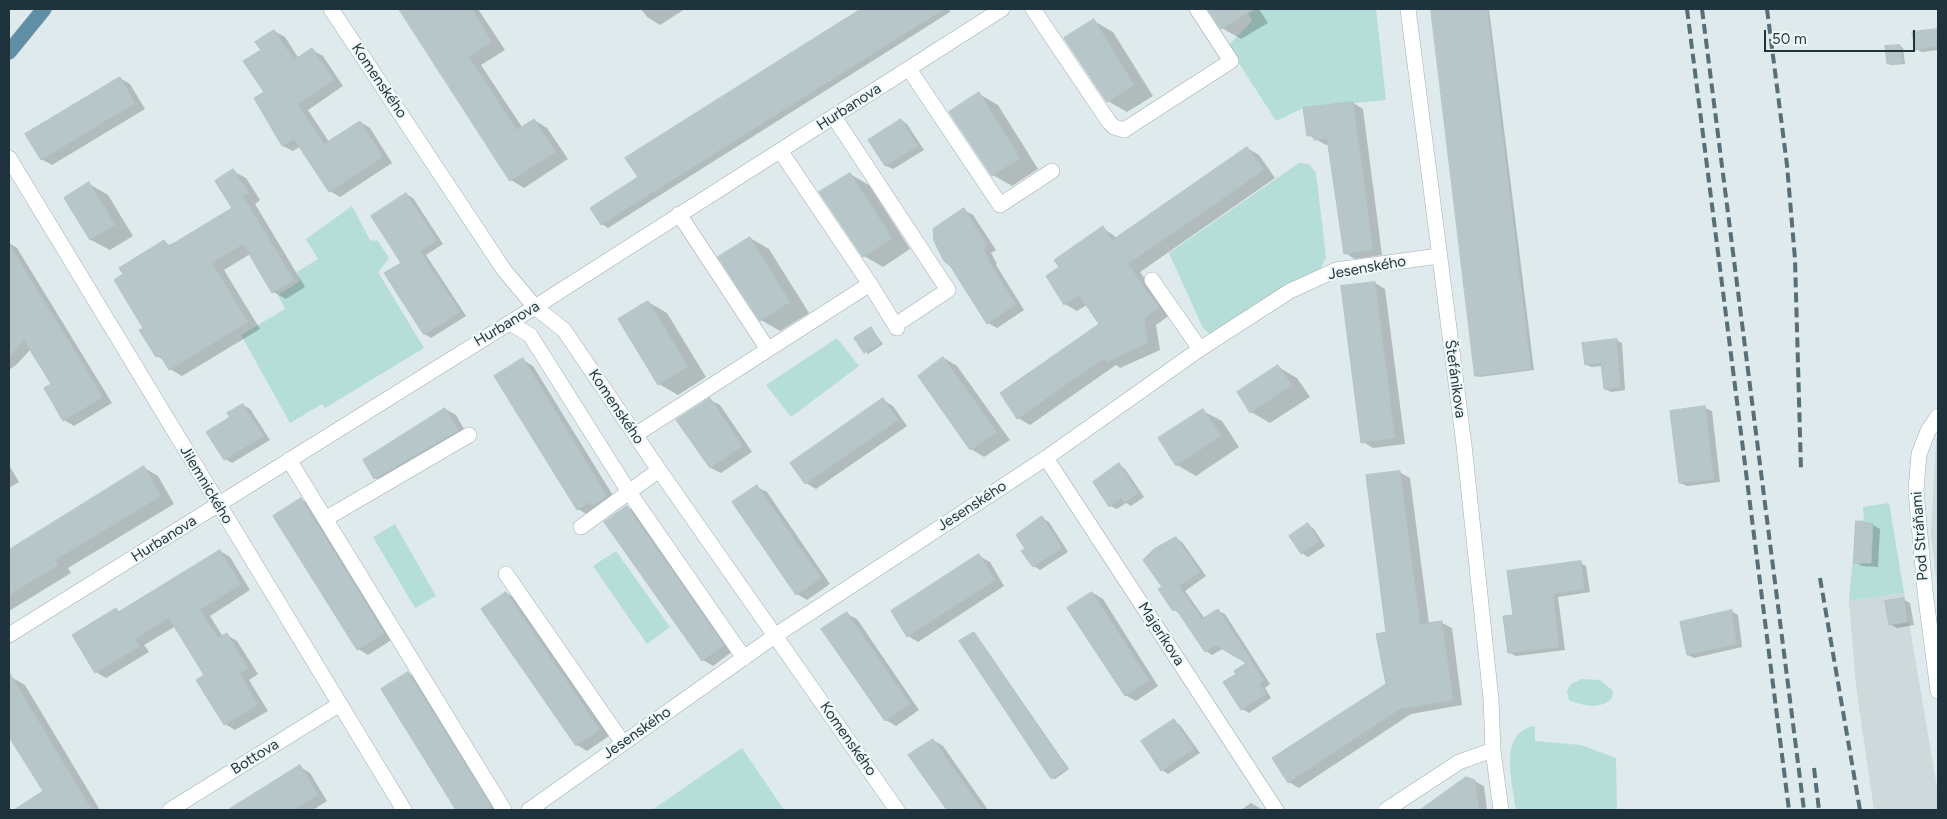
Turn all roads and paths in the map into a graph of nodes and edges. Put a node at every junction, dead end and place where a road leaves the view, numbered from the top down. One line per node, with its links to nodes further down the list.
1 (44, 9): 7 (main road)
2 (331, 9): 17 (street, Komenského)
3 (1002, 9): 8 (street, Hurbanova)
4 (1033, 9): 5 (street)
5 (1197, 9)
6 (1408, 9): 14 (street, Štefánikova)
7 (9, 52)
8 (909, 69): 9 (street, Hurbanova); 12 (street)
9 (834, 117): 10 (street, Hurbanova); 16 (street)
10 (781, 152): 13 (street, Hurbanova); 16 (street)
11 (9, 158): 28 (street, Jilemnického)
12 (1052, 172)
13 (680, 214): 17 (street, Hurbanova); 19 (street)
14 (1439, 256): 20 (street, Jesenského); 38 (street, Štefánikova)
15 (1152, 280): 20 (street)
16 (870, 284): 19 (street)
17 (535, 307): 18 (street, Hurbanova); 22 (street, Komenského)
18 (510, 323): 25 (street, Hurbanova); 27 (street)
19 (767, 348): 22 (street)
20 (1200, 349): 24 (street, Jesenského)
21 (1938, 416): 35 (street, Pod Stráňami)
22 (635, 434): 26 (street, Komenského)
23 (469, 435): 29 (street)
24 (1046, 458): 33 (street, Jesenského); 44 (street, Majeríkova)
25 (289, 460): 28 (street, Hurbanova); 29 (street)
26 (659, 470): 27 (street); 33 (street, Komenského)
27 (628, 492): 30 (street); 34 (street)
28 (218, 506): 32 (street, Hurbanova); 36 (street, Jilemnického)
29 (325, 519): 41 (street)
30 (581, 527)
31 (506, 574): 37 (street)
32 (9, 635)
33 (776, 636): 34 (street, Jesenského); 43 (street, Komenského)
34 (744, 658): 37 (street, Jesenského)
35 (1938, 691)
36 (340, 704): 39 (street, Bottova); 40 (street, Jilemnického)
37 (623, 743): 42 (street, Jesenského)
38 (1493, 750): 45 (street); 46 (street, Štefánikova)
39 (170, 810)
40 (404, 810)
41 (504, 810)
42 (529, 810)
43 (898, 810)
44 (1276, 810)
45 (1386, 810)
46 (1501, 810)

